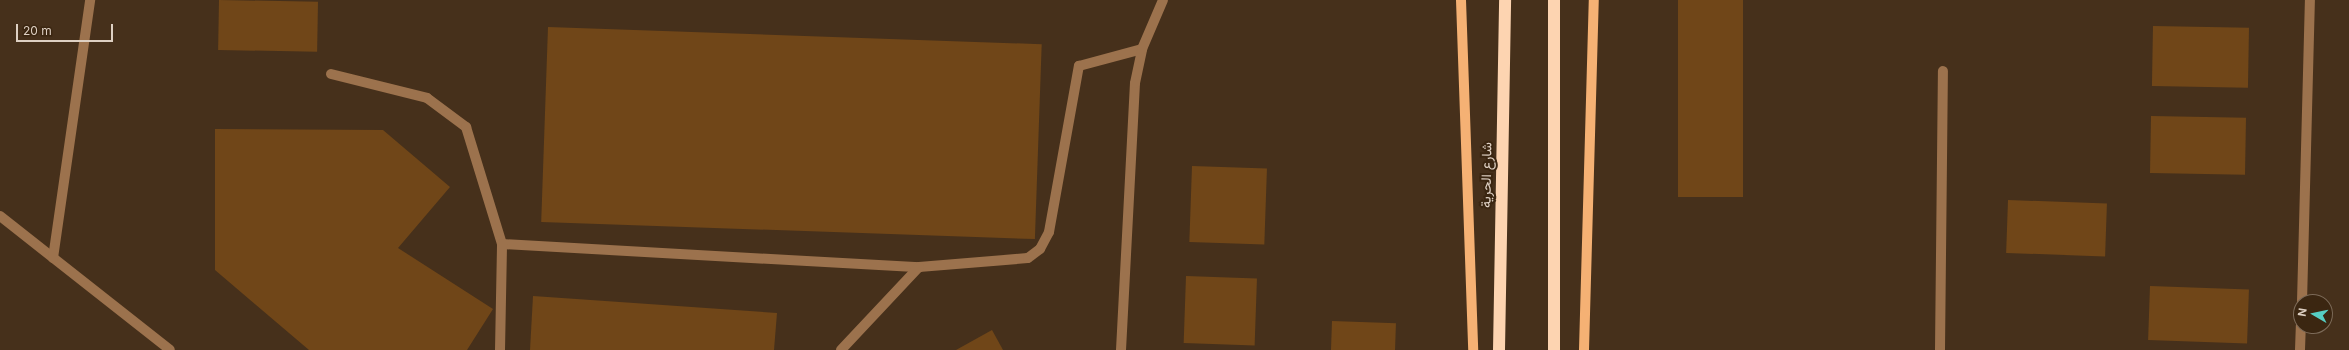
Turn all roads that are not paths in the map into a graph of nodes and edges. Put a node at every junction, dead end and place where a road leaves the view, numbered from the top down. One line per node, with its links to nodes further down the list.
1 (90, 0): 13 (street)
2 (1163, 0): 8 (street)
3 (1461, 0): 21 (main road)
4 (1505, 0): 22 (highway, شارع الحرية)
5 (1554, 0): 23 (highway)
6 (1594, 0): 24 (main road)
7 (2310, 0): 15 (street)
8 (1142, 49): 14 (street); 20 (street)
9 (1943, 71): 25 (street)
10 (331, 74): 12 (street)
11 (0, 216): 13 (street)
12 (502, 244): 14 (street); 18 (street)
13 (53, 258): 17 (street)
14 (919, 267): 19 (street)
15 (2302, 294)
16 (2301, 334): 26 (street)
17 (170, 350)
18 (500, 350)
19 (841, 350)
20 (1121, 350)
21 (1473, 350)
22 (1499, 350)
23 (1554, 350)
24 (1584, 350)
25 (1940, 350)
26 (2300, 350)

